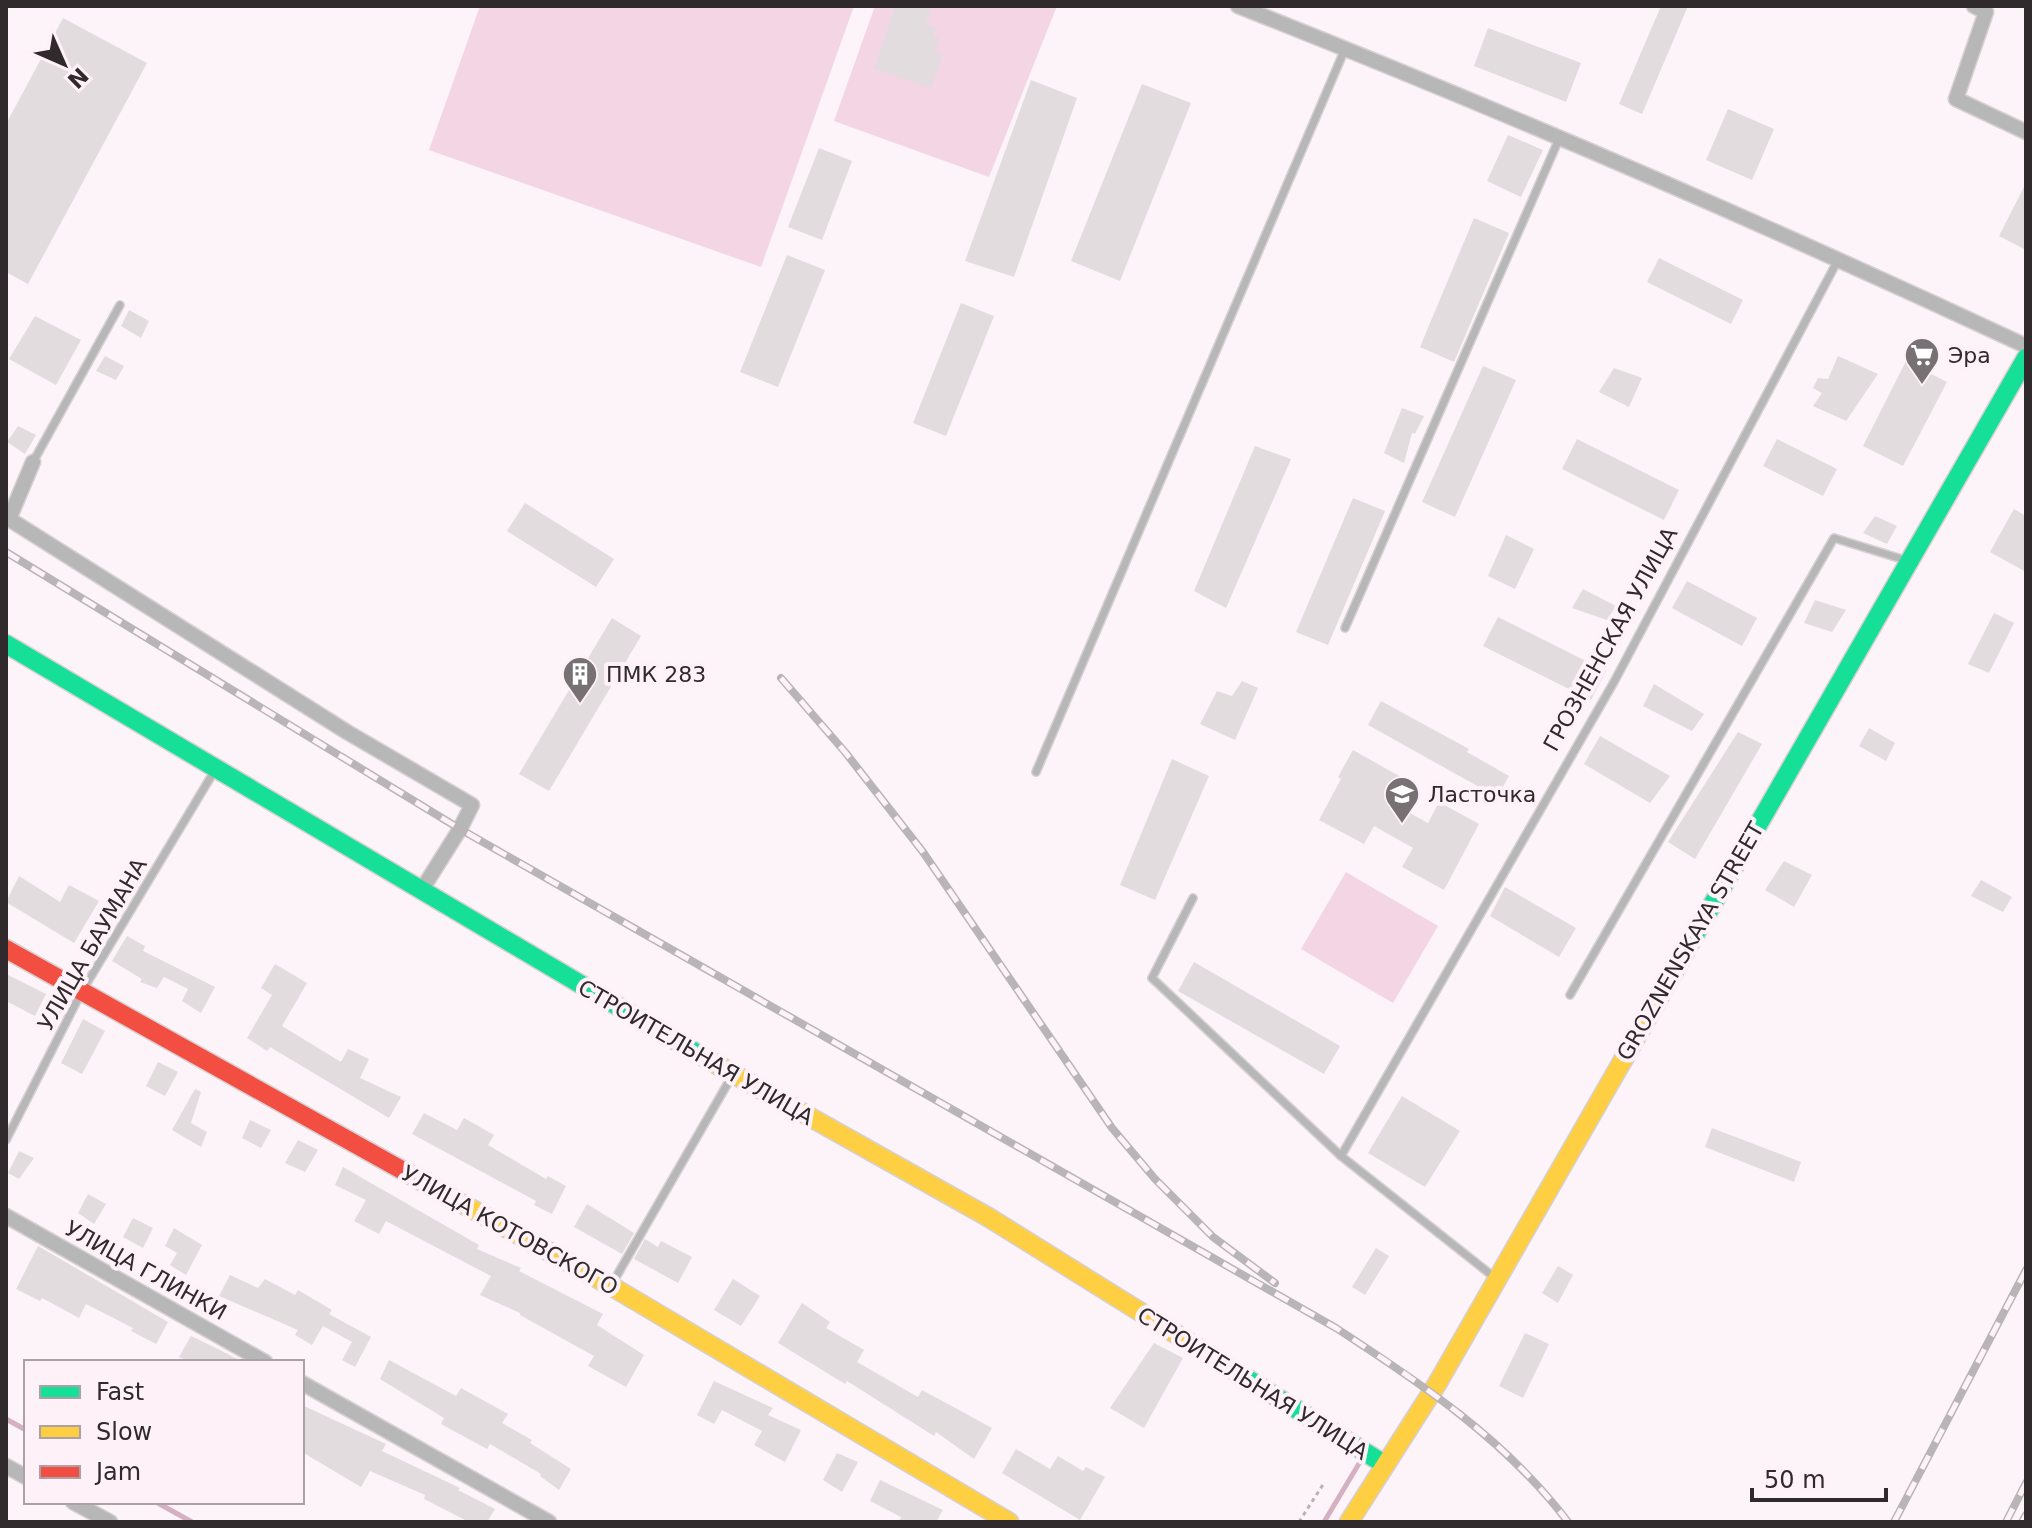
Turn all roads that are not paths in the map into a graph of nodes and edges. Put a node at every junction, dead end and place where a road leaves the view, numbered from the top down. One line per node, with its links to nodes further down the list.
1 (1238, 6): 3 (street)
2 (1974, 6): 4 (street)
3 (1345, 48): 5 (street); 16 (lane)
4 (2026, 132)
5 (1560, 139): 6 (street); 13 (lane)
6 (1839, 258): 8 (street); 24 (lane, ГРОЗНЕНСКАЯ УЛИЦА)
7 (120, 305): 10 (lane)
8 (2026, 346)
9 (2026, 358): 12 (street, GROZNENSKAYA STREET)
10 (33, 462): 11 (street)
11 (8, 518): 17 (street)
12 (1909, 561): 21 (lane); 26 (street, GROZNENSKAYA STREET)
13 (1345, 628)
14 (6, 644): 15 (street, СТРОИТЕЛЬНАЯ УЛИЦА)
15 (215, 770): 17 (street, СТРОИТЕЛЬНАЯ УЛИЦА); 20 (lane, УЛИЦА БАУМАНА)
16 (1036, 772)
17 (421, 891): 22 (street, СТРОИТЕЛЬНАЯ УЛИЦА)
18 (1193, 898): 24 (lane)
19 (6, 949): 20 (street, УЛИЦА КОТОВСКОГО)
20 (81, 993): 23 (lane, УЛИЦА БАУМАНА); 27 (street, УЛИЦА КОТОВСКОГО)
21 (1570, 995)
22 (733, 1074): 27 (lane); 30 (street, СТРОИТЕЛЬНАЯ УЛИЦА)
23 (6, 1140)
24 (1341, 1156): 26 (lane)
25 (6, 1216): 28 (street, УЛИЦА ГЛИНКИ)
26 (1496, 1279): 30 (street, GROZNENSKAYA STREET)
27 (611, 1286): 36 (street, УЛИЦА КОТОВСКОГО)
28 (261, 1360)
29 (304, 1384): 35 (street)
30 (1384, 1464): 37 (street, GROZNENSKAYA STREET)
31 (6, 1466): 32 (street)
32 (24, 1476)
33 (77, 1504): 34 (street)
34 (110, 1522)
35 (549, 1522)
36 (1009, 1522)
37 (1349, 1522)

